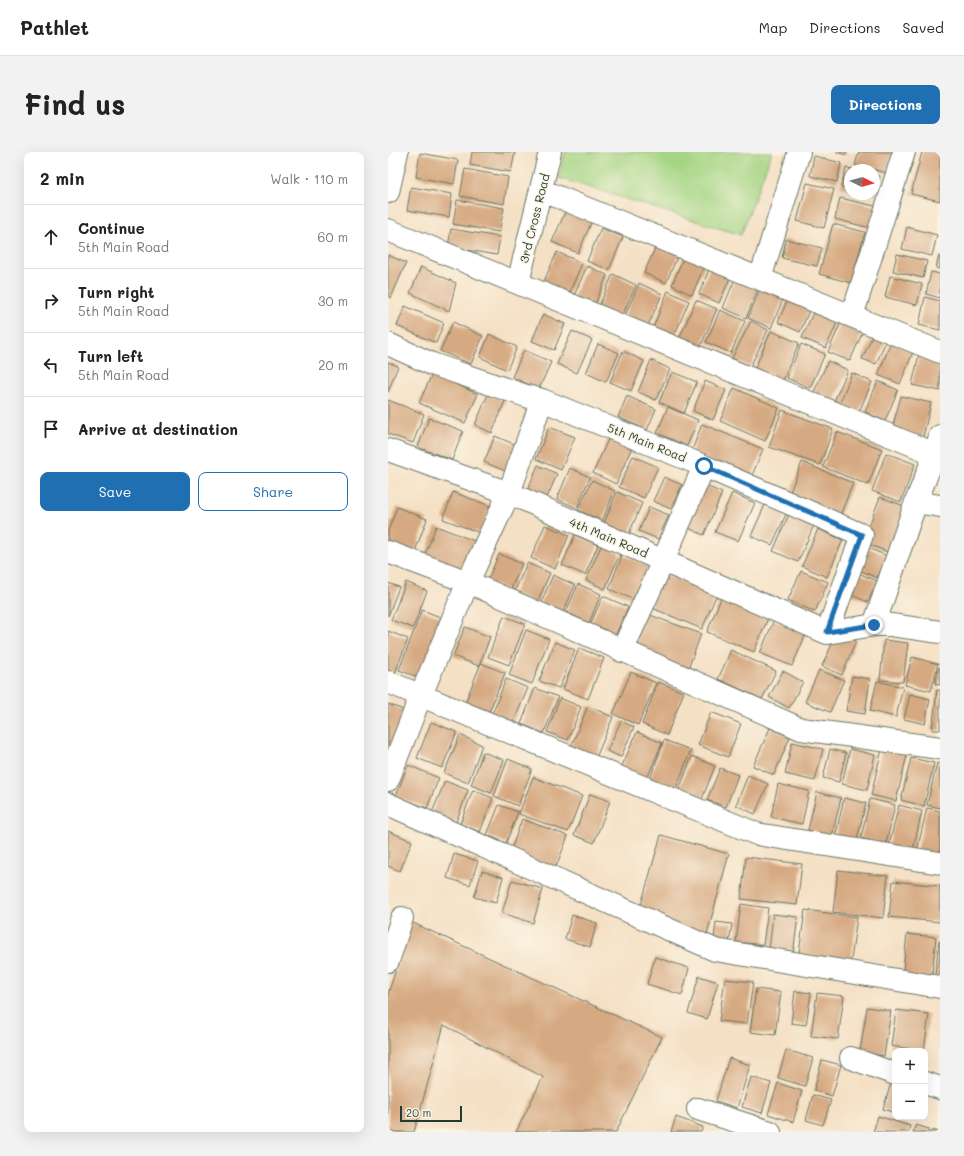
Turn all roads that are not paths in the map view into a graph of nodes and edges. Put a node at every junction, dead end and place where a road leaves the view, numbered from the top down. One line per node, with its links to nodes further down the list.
1 (397, 152): 6 (street)
2 (550, 152): 5 (street, 3rd Cross Road)
3 (799, 152): 8 (street)
4 (904, 152): 10 (street)
5 (541, 190): 8 (street); 9 (street, 3rd Cross Road)
6 (388, 192)
7 (388, 230): 9 (street)
8 (760, 279): 10 (street)
9 (518, 283): 14 (street)
10 (852, 316): 12 (street)
11 (388, 344): 13 (street, 5th Main Road)
12 (940, 352)
13 (542, 400): 16 (street, 5th Main Road); 17 (street)
14 (937, 445): 18 (street)
15 (388, 450): 17 (street, 4th Main Road)
16 (704, 466): 21 (street); 24 (street, 5th Main Road)
17 (509, 494): 21 (street, 4th Main Road); 22 (street)
18 (916, 502): 19 (street); 23 (street)
19 (940, 506)
20 (388, 552): 22 (street)
21 (663, 561): 24 (street, 4th Main Road); 26 (street)
22 (468, 582): 26 (street); 28 (street)
23 (874, 625): 24 (street); 25 (street)
24 (827, 632)
25 (940, 632)
26 (622, 651): 29 (street)
27 (388, 682): 28 (street)
28 (421, 695): 30 (street); 32 (street)
29 (940, 748)
30 (388, 780)
31 (388, 804): 35 (street)
32 (940, 863)
33 (402, 918): 34 (street)
34 (388, 961)
35 (940, 987)
36 (851, 1058): 37 (street)
37 (892, 1073)
38 (928, 1084): 39 (street)
39 (940, 1088)
40 (698, 1108): 41 (street)
41 (770, 1132)

